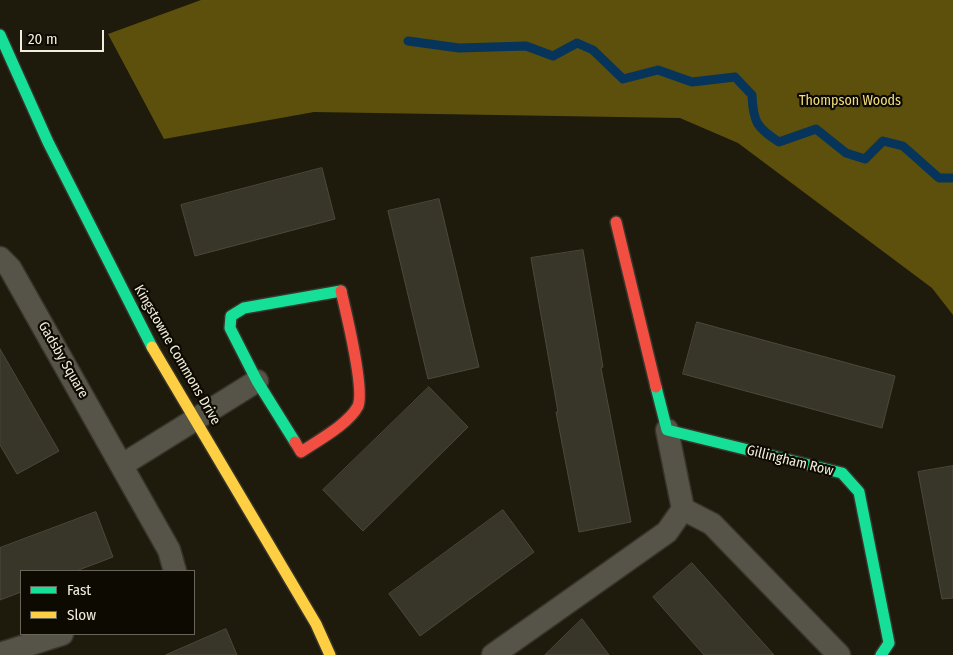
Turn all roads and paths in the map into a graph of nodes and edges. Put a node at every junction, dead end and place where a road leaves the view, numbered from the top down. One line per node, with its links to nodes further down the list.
1 (0, 35): 5 (street, Kingstowne Commons Drive)
2 (616, 222): 6 (street)
3 (0, 258): 7 (street, Gadsby Square)
4 (257, 381): 4 (street); 5 (street)
5 (196, 419): 7 (street); 12 (street, Kingstowne Commons Drive)
6 (667, 430): 8 (street); 15 (street, Gillingham Row)
7 (122, 465): 9 (street, Gadsby Square)
8 (683, 509): 13 (street); 14 (street)
9 (174, 570)
10 (59, 635): 11 (street)
11 (0, 654)
12 (330, 655)
13 (493, 655)
14 (839, 655)
15 (882, 655)

